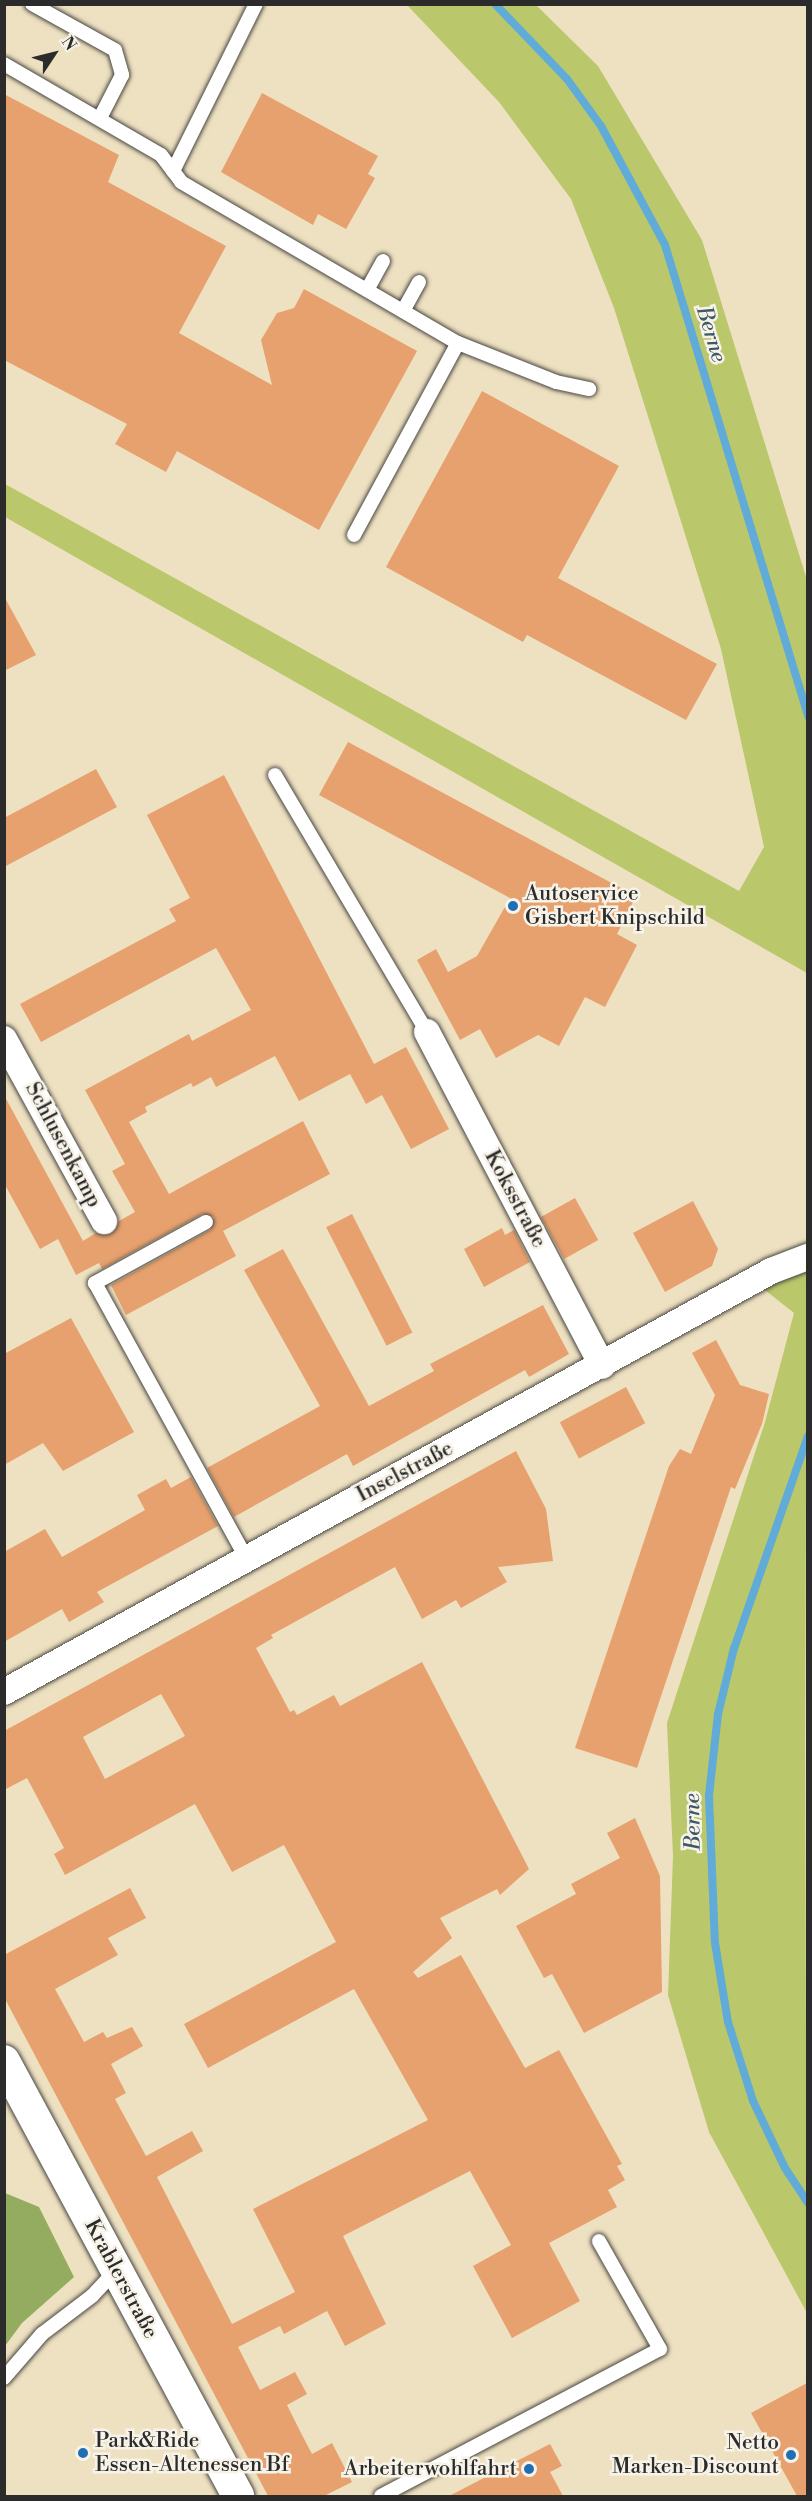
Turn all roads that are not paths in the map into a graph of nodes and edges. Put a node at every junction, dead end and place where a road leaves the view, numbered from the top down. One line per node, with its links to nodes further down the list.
1 (32, 4): 4 (lane)
2 (256, 4): 5 (lane)
3 (4, 64): 4 (lane)
4 (100, 118): 5 (lane)
5 (173, 171): 8 (lane)
6 (383, 261): 8 (lane)
7 (419, 282): 9 (lane)
8 (367, 290): 9 (lane)
9 (403, 311): 10 (lane)
10 (458, 343): 11 (lane); 12 (lane)
11 (589, 389)
12 (354, 535)
13 (275, 775): 14 (lane)
14 (427, 1032): 19 (street, Koksstraße)
15 (4, 1039): 16 (street, Schlusenkamp)
16 (104, 1221)
17 (206, 1222): 20 (lane)
18 (807, 1257): 19 (street, Inselstraße)
19 (602, 1366): 20 (street, Inselstraße)
20 (246, 1558): 21 (street, Inselstraße)
21 (4, 1692)
22 (4, 2061): 24 (street, Krablerstraße)
23 (599, 2241): 27 (lane)
24 (116, 2270): 25 (lane); 26 (street, Krablerstraße)
25 (4, 2378)
26 (238, 2496)
27 (381, 2496)

